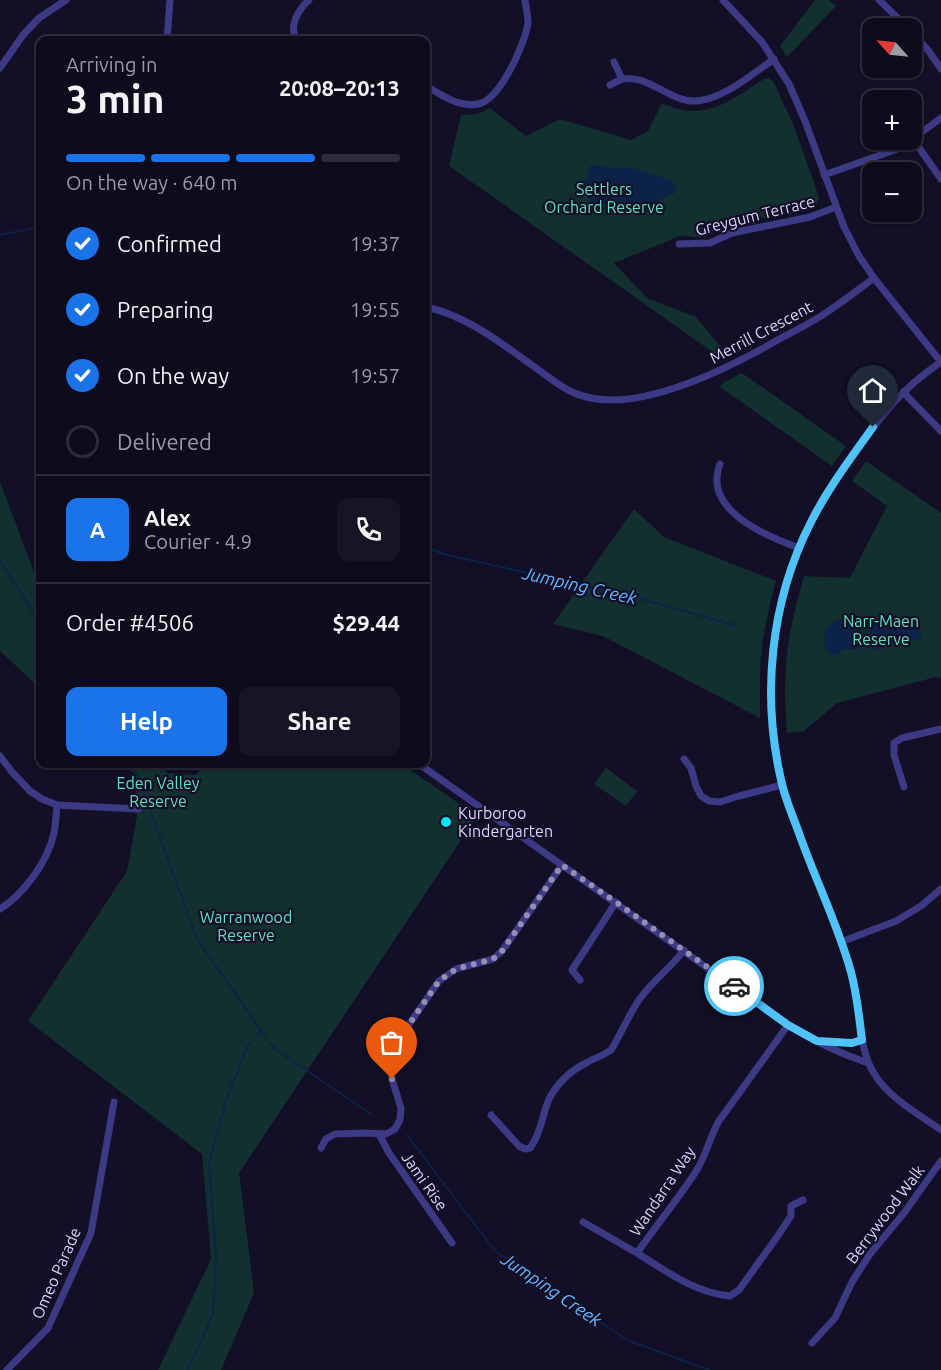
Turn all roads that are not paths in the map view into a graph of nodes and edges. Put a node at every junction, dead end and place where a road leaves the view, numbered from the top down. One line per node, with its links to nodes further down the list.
1 (66, 0): 13 (street)
2 (170, 0): 8 (street)
3 (309, 0): 9 (street)
4 (525, 0): 17 (street)
5 (723, 0): 11 (street)
6 (879, 0): 7 (street)
7 (898, 18)
8 (167, 36)
9 (295, 36)
10 (922, 43): 14 (street)
11 (774, 59): 15 (street); 22 (street)
12 (614, 62): 15 (street)
13 (0, 68)
14 (941, 69)
15 (622, 80): 16 (street)
16 (610, 85)
17 (430, 88)
18 (941, 118): 19 (street)
19 (922, 132)
20 (894, 150): 22 (street)
21 (921, 150): 23 (street)
22 (824, 175): 24 (street)
23 (941, 179)
24 (836, 207): 25 (street, Greygum Terrace); 26 (street)
25 (679, 244)
26 (874, 278): 27 (street, Merrill Crescent); 28 (street)
27 (430, 308)
28 (941, 362): 29 (street)
29 (903, 392): 30 (street); 32 (street)
30 (941, 431)
31 (720, 464): 32 (street)
32 (799, 548): 37 (street)
33 (941, 729): 38 (street)
34 (0, 756): 39 (street)
35 (684, 759): 37 (street)
36 (425, 768): 41 (street)
37 (782, 785): 45 (street)
38 (904, 787)
39 (57, 805): 40 (street); 44 (street)
40 (138, 809)
41 (562, 865): 43 (street); 55 (street)
42 (941, 889): 45 (street)
43 (616, 902): 46 (street); 47 (street)
44 (0, 909)
45 (842, 942): 49 (street)
46 (684, 950): 48 (street); 53 (street)
47 (580, 980)
48 (788, 1025): 50 (street); 61 (street, Wandarra Way)
49 (862, 1040): 50 (street); 51 (street)
50 (817, 1041): 51 (street)
51 (868, 1063): 54 (street)
52 (114, 1102): 63 (street, Omeo Parade)
53 (491, 1114)
54 (941, 1130)
55 (379, 1134): 56 (street); 60 (street, Jami Rise)
56 (321, 1148)
57 (941, 1161): 62 (street, Berrywood Walk)
58 (803, 1200): 61 (street, Wandarra Way)
59 (583, 1222): 61 (street, Wandarra Way)
60 (452, 1243)
61 (637, 1253)
62 (812, 1343)
63 (7, 1370)

